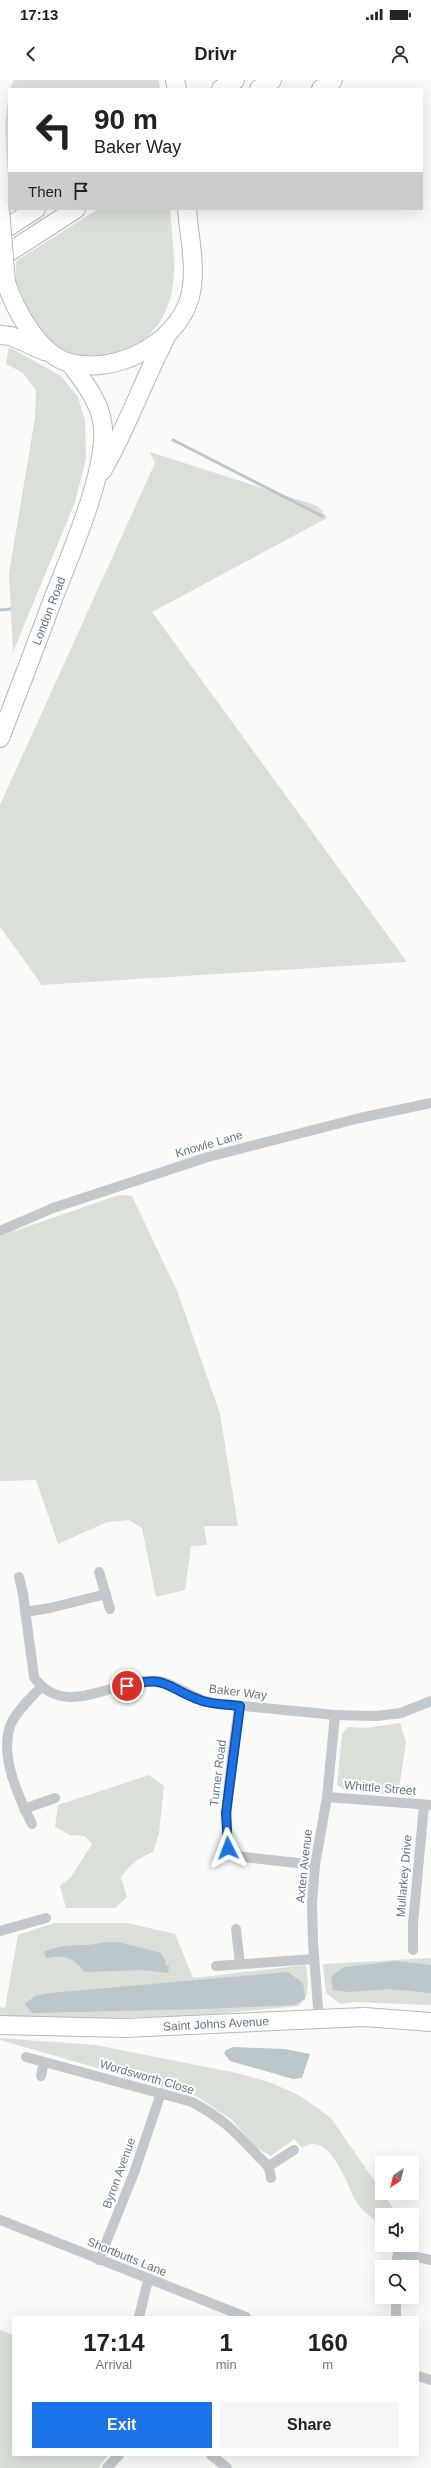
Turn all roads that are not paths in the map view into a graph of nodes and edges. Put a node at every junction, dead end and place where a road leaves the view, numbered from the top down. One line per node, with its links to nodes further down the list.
1 (235, 80): 4 (highway)
2 (272, 80): 5 (highway)
3 (333, 80): 6 (highway)
4 (223, 88)
5 (260, 88)
6 (322, 88)
7 (0, 209): 15 (highway, bridge)
8 (34, 210): 11 (highway)
9 (74, 210): 12 (highway)
10 (190, 214): 14 (highway, London Road)
11 (0, 232)
12 (0, 258)
13 (0, 334): 15 (highway)
14 (168, 335): 16 (highway); 17 (highway, London Road)
15 (54, 355): 16 (highway)
16 (70, 363): 17 (highway, London Road)
17 (95, 484): 18 (highway, London Road)
18 (0, 738)
19 (431, 1102): 20 (street, Knowle Lane)
20 (0, 1231)
21 (99, 1572): 23 (street)
22 (19, 1578): 25 (street)
23 (106, 1594): 24 (street); 25 (street)
24 (110, 1609)
25 (25, 1612): 26 (street)
26 (41, 1687): 28 (street, Baker Way); 33 (street)
27 (431, 1701): 29 (street, Baker Way)
28 (240, 1706): 29 (street, Baker Way); 35 (street, Turner Road)
29 (335, 1715): 30 (street, Axten Avenue)
30 (327, 1797): 32 (street, Whittle Street); 35 (street, Axten Avenue)
31 (55, 1798): 33 (street)
32 (427, 1805): 39 (street, Mullarkey Drive)
33 (24, 1809): 34 (street)
34 (32, 1824)
35 (315, 1865): 40 (street, Axten Avenue)
36 (46, 1918): 38 (street)
37 (236, 1929): 41 (street)
38 (0, 1931)
39 (413, 1950)
40 (314, 1959): 41 (street); 43 (street, Axten Avenue)
41 (240, 1964): 42 (street)
42 (216, 1966)
43 (319, 2020): 44 (highway, Saint Johns Avenue); 45 (highway, Saint Johns Avenue)
44 (431, 2022)
45 (0, 2025)
46 (26, 2057): 47 (street, Wordsworth Close)
47 (44, 2062): 48 (street); 49 (street, Wordsworth Close)
48 (41, 2076)
49 (161, 2093): 51 (street, Wordsworth Close); 55 (street, Byron Avenue)
50 (294, 2150): 51 (street)
51 (269, 2166): 52 (street)
52 (271, 2178)
53 (0, 2220): 55 (street, Shortbutts Lane)
54 (408, 2252): 56 (street)
55 (99, 2260): 57 (street, Shortbutts Lane)
56 (431, 2260)
57 (148, 2280): 59 (street); 60 (street, Shortbutts Lane)
58 (396, 2304): 61 (street)
59 (139, 2316)
60 (243, 2316)
61 (396, 2316)
62 (419, 2376): 63 (street)
63 (431, 2380)
64 (118, 2456): 66 (street)
65 (212, 2456): 67 (street)
66 (107, 2468)
67 (227, 2468)

